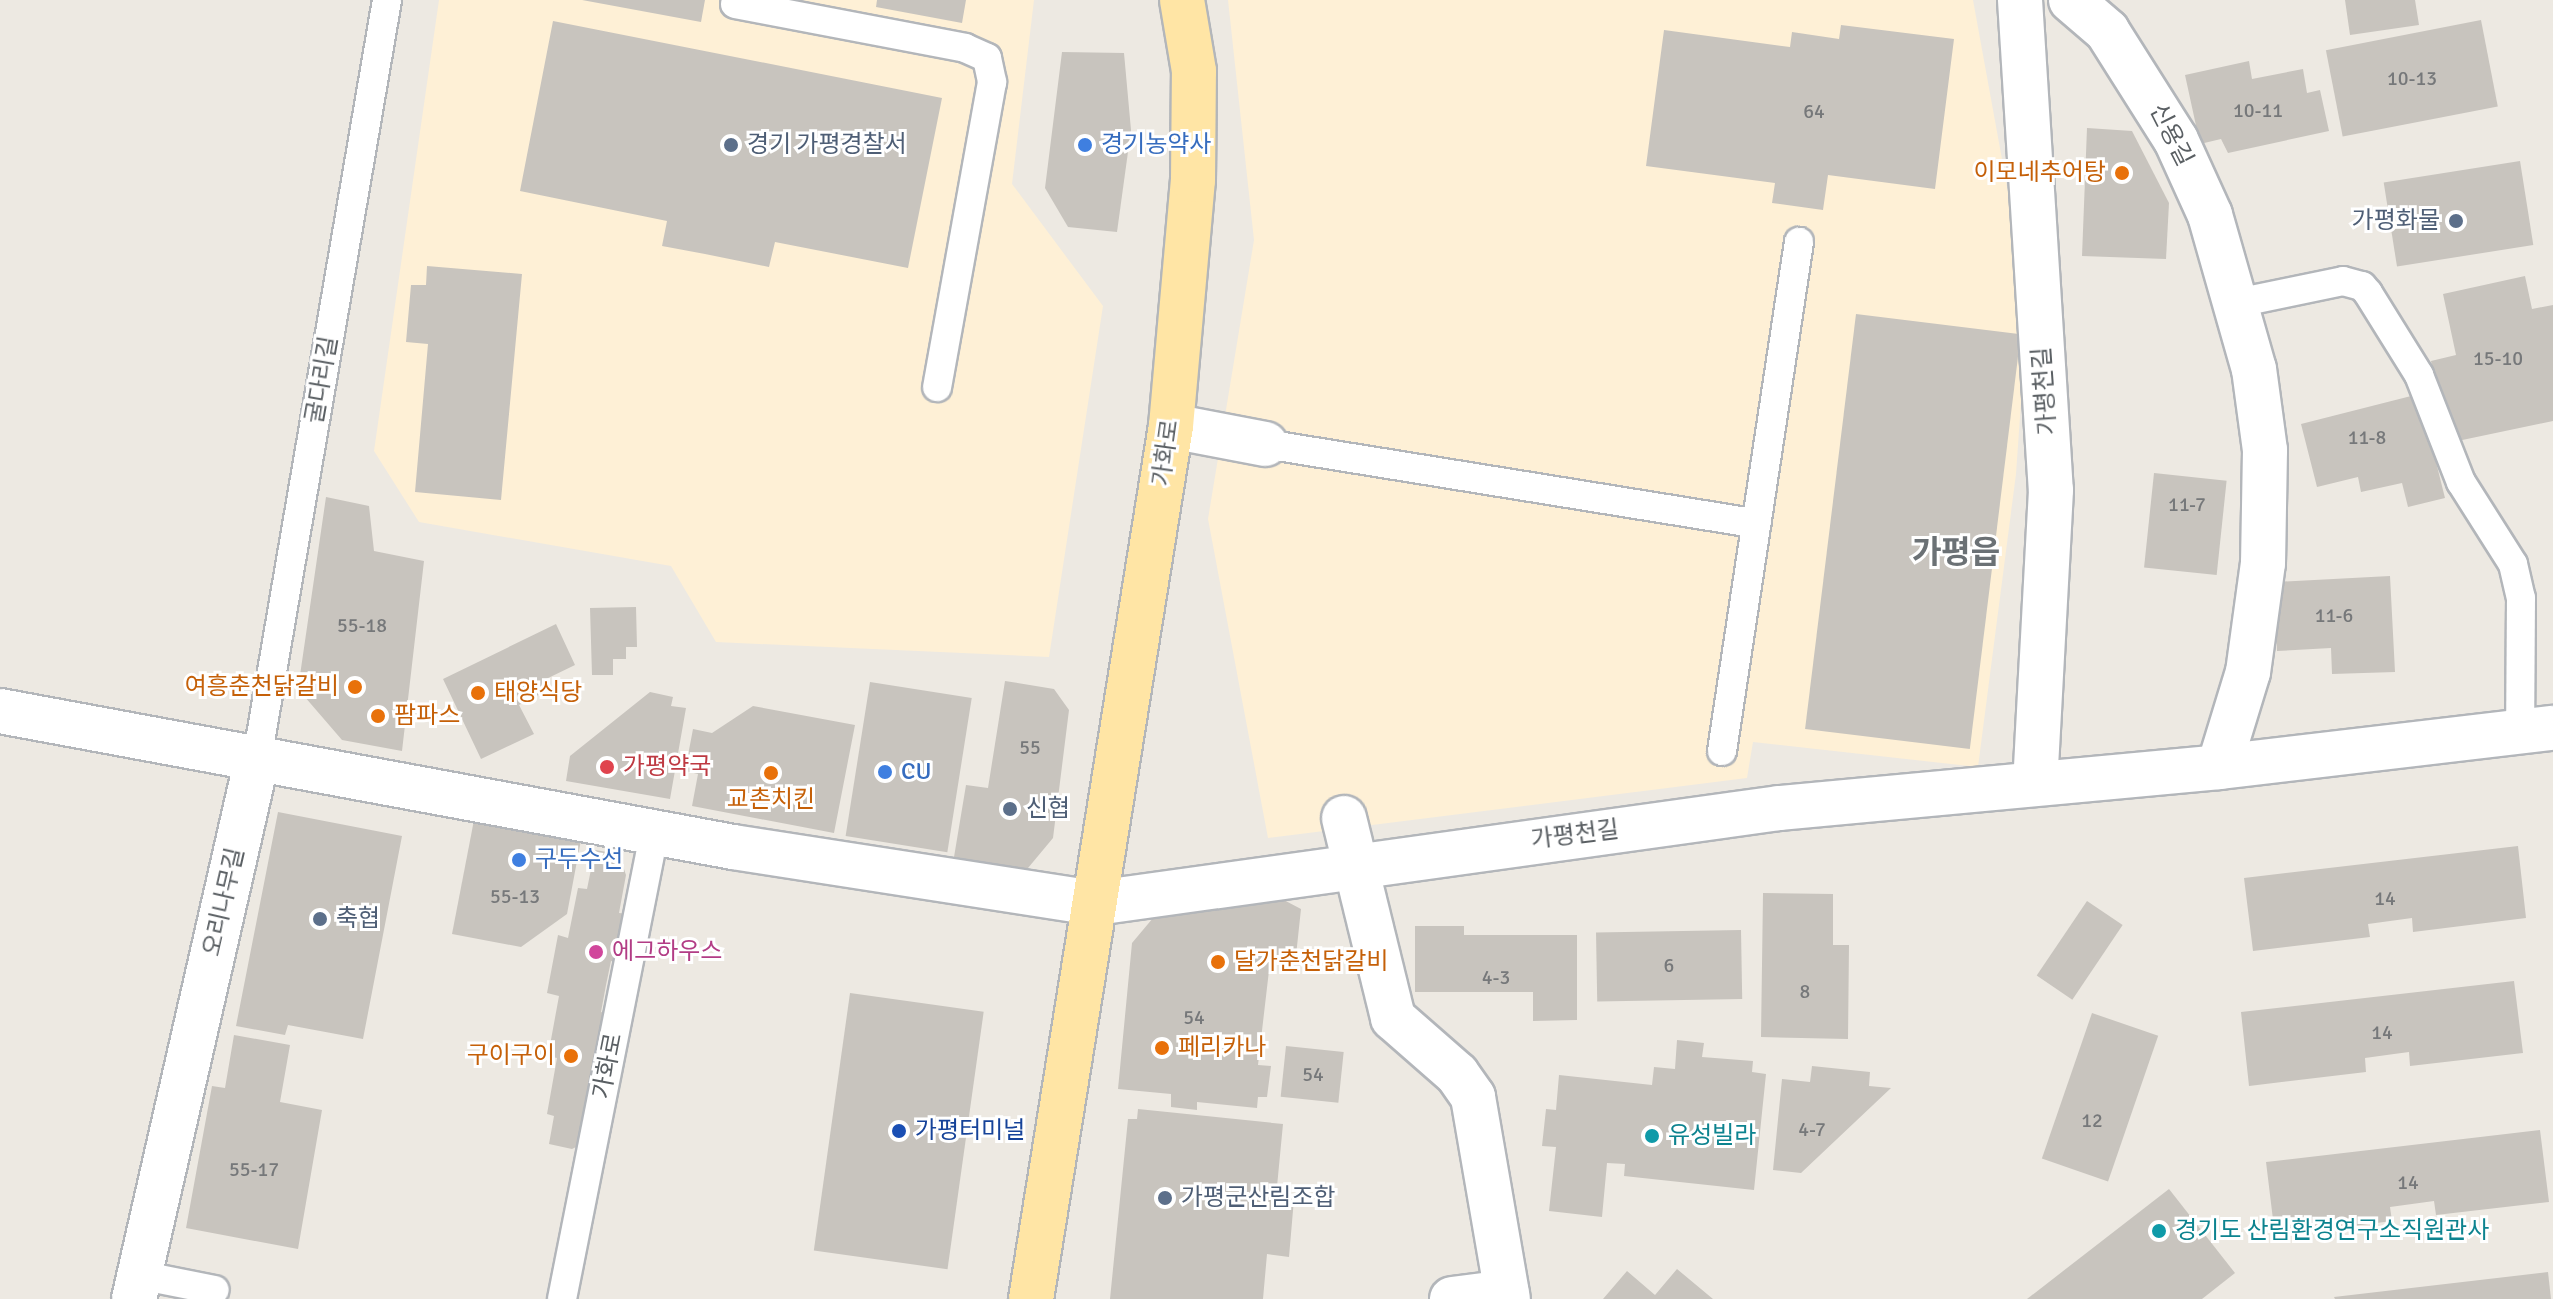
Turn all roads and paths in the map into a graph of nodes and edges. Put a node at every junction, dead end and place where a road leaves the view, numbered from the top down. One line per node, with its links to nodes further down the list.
1 (387, 0): 15 (lane, 굴다리길)
2 (1182, 0): 9 (main road, 가화로)
3 (2020, 0): 17 (street, 가평천길)
4 (2071, 0): 7 (street, 신용길)
5 (735, 4): 8 (lane)
6 (1799, 242): 11 (lane)
7 (2235, 298): 13 (lane, 가평천길); 16 (street)
8 (937, 387)
9 (1171, 426): 10 (street); 21 (main road, 가화로)
10 (1265, 444): 11 (lane)
11 (1757, 524): 14 (lane)
12 (0, 711): 15 (street)
13 (2537, 730): 16 (street, 가평천길)
14 (1722, 751)
15 (257, 759): 19 (street); 22 (street, 오리나무길)
16 (2219, 767): 17 (street, 가평천길)
17 (2035, 783): 20 (street, 가평천길)
18 (1344, 818): 20 (street)
19 (654, 833): 21 (street); 25 (lane, 가화로)
20 (1354, 864): 21 (street, 가평천길); 24 (street)
21 (1096, 903): 26 (main road, 가화로)
22 (136, 1287): 23 (lane)
23 (215, 1290)
24 (1507, 1296): 27 (street)
25 (562, 1299)
26 (1031, 1299)
27 (1452, 1299)

